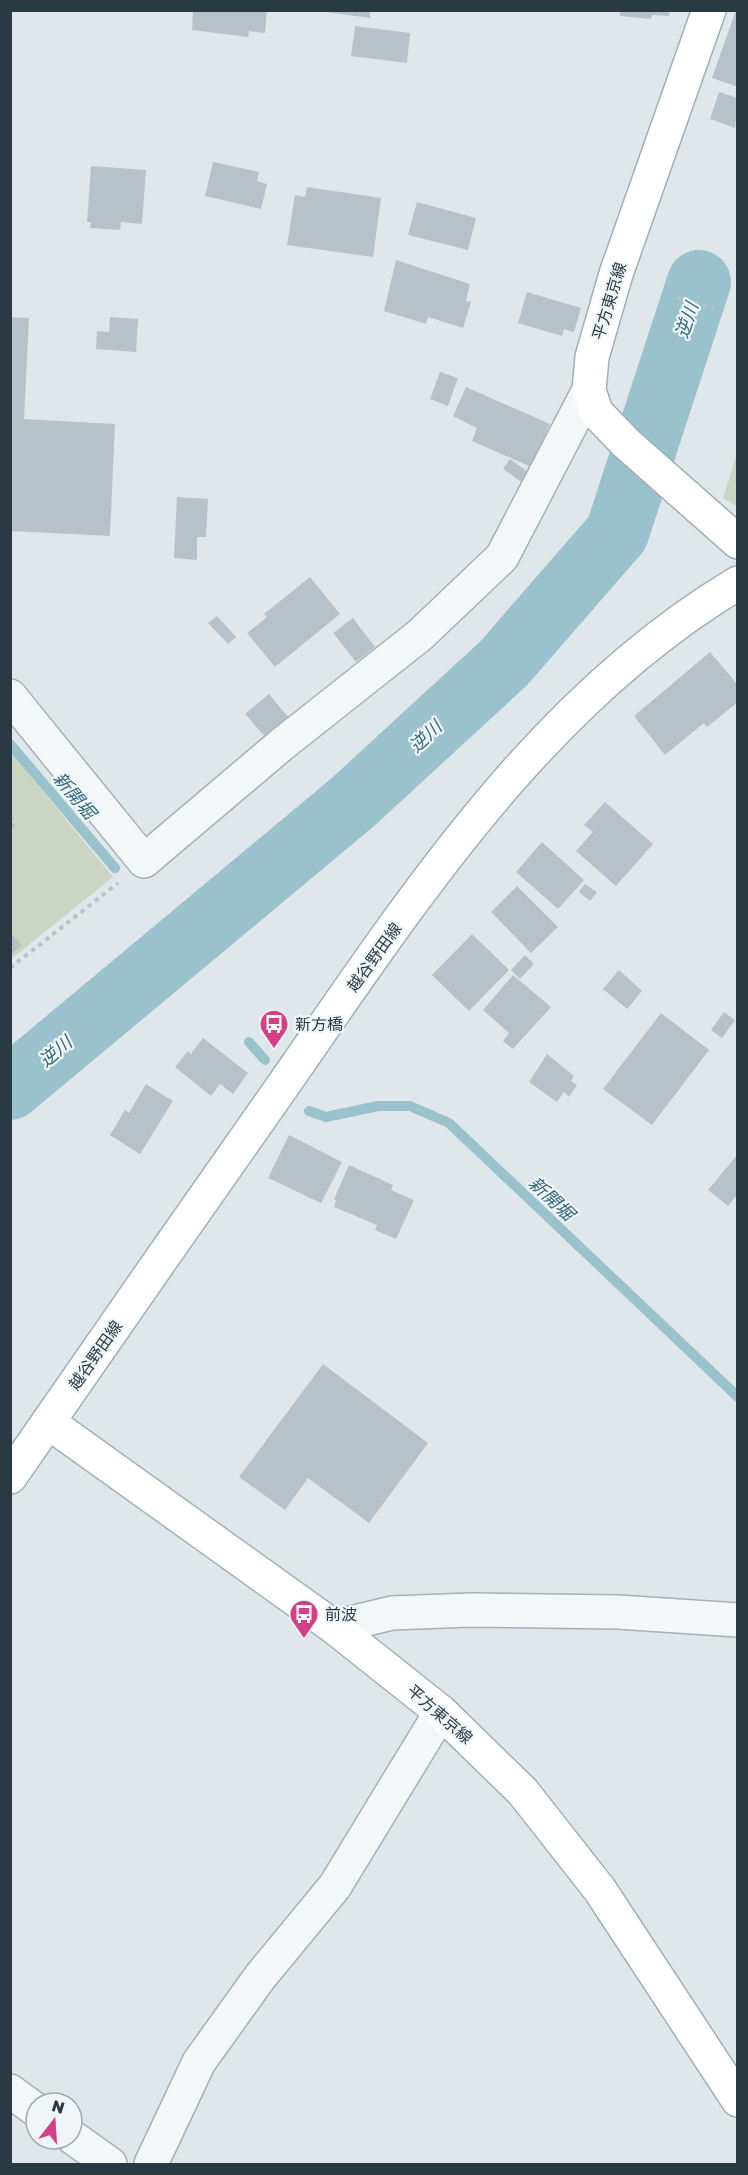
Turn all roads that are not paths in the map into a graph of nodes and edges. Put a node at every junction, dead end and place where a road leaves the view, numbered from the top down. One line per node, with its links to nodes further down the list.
1 (709, 10): 2 (main road, 平方東京線)
2 (589, 390): 3 (main road, 平方東京線); 5 (street)
3 (738, 542)
4 (738, 583): 6 (main road, 越谷野田線)
5 (10, 696)
6 (48, 1422): 7 (main road, 越谷野田線); 9 (main road, 平方東京線)
7 (10, 1477)
8 (738, 1620): 9 (street)
9 (334, 1628): 10 (main road, 平方東京線)
10 (441, 1712): 12 (main road, 平方東京線); 16 (street)
11 (10, 2091): 13 (street)
12 (738, 2100)
13 (24, 2101)
14 (84, 2146): 15 (street)
15 (110, 2164)
16 (151, 2164)

